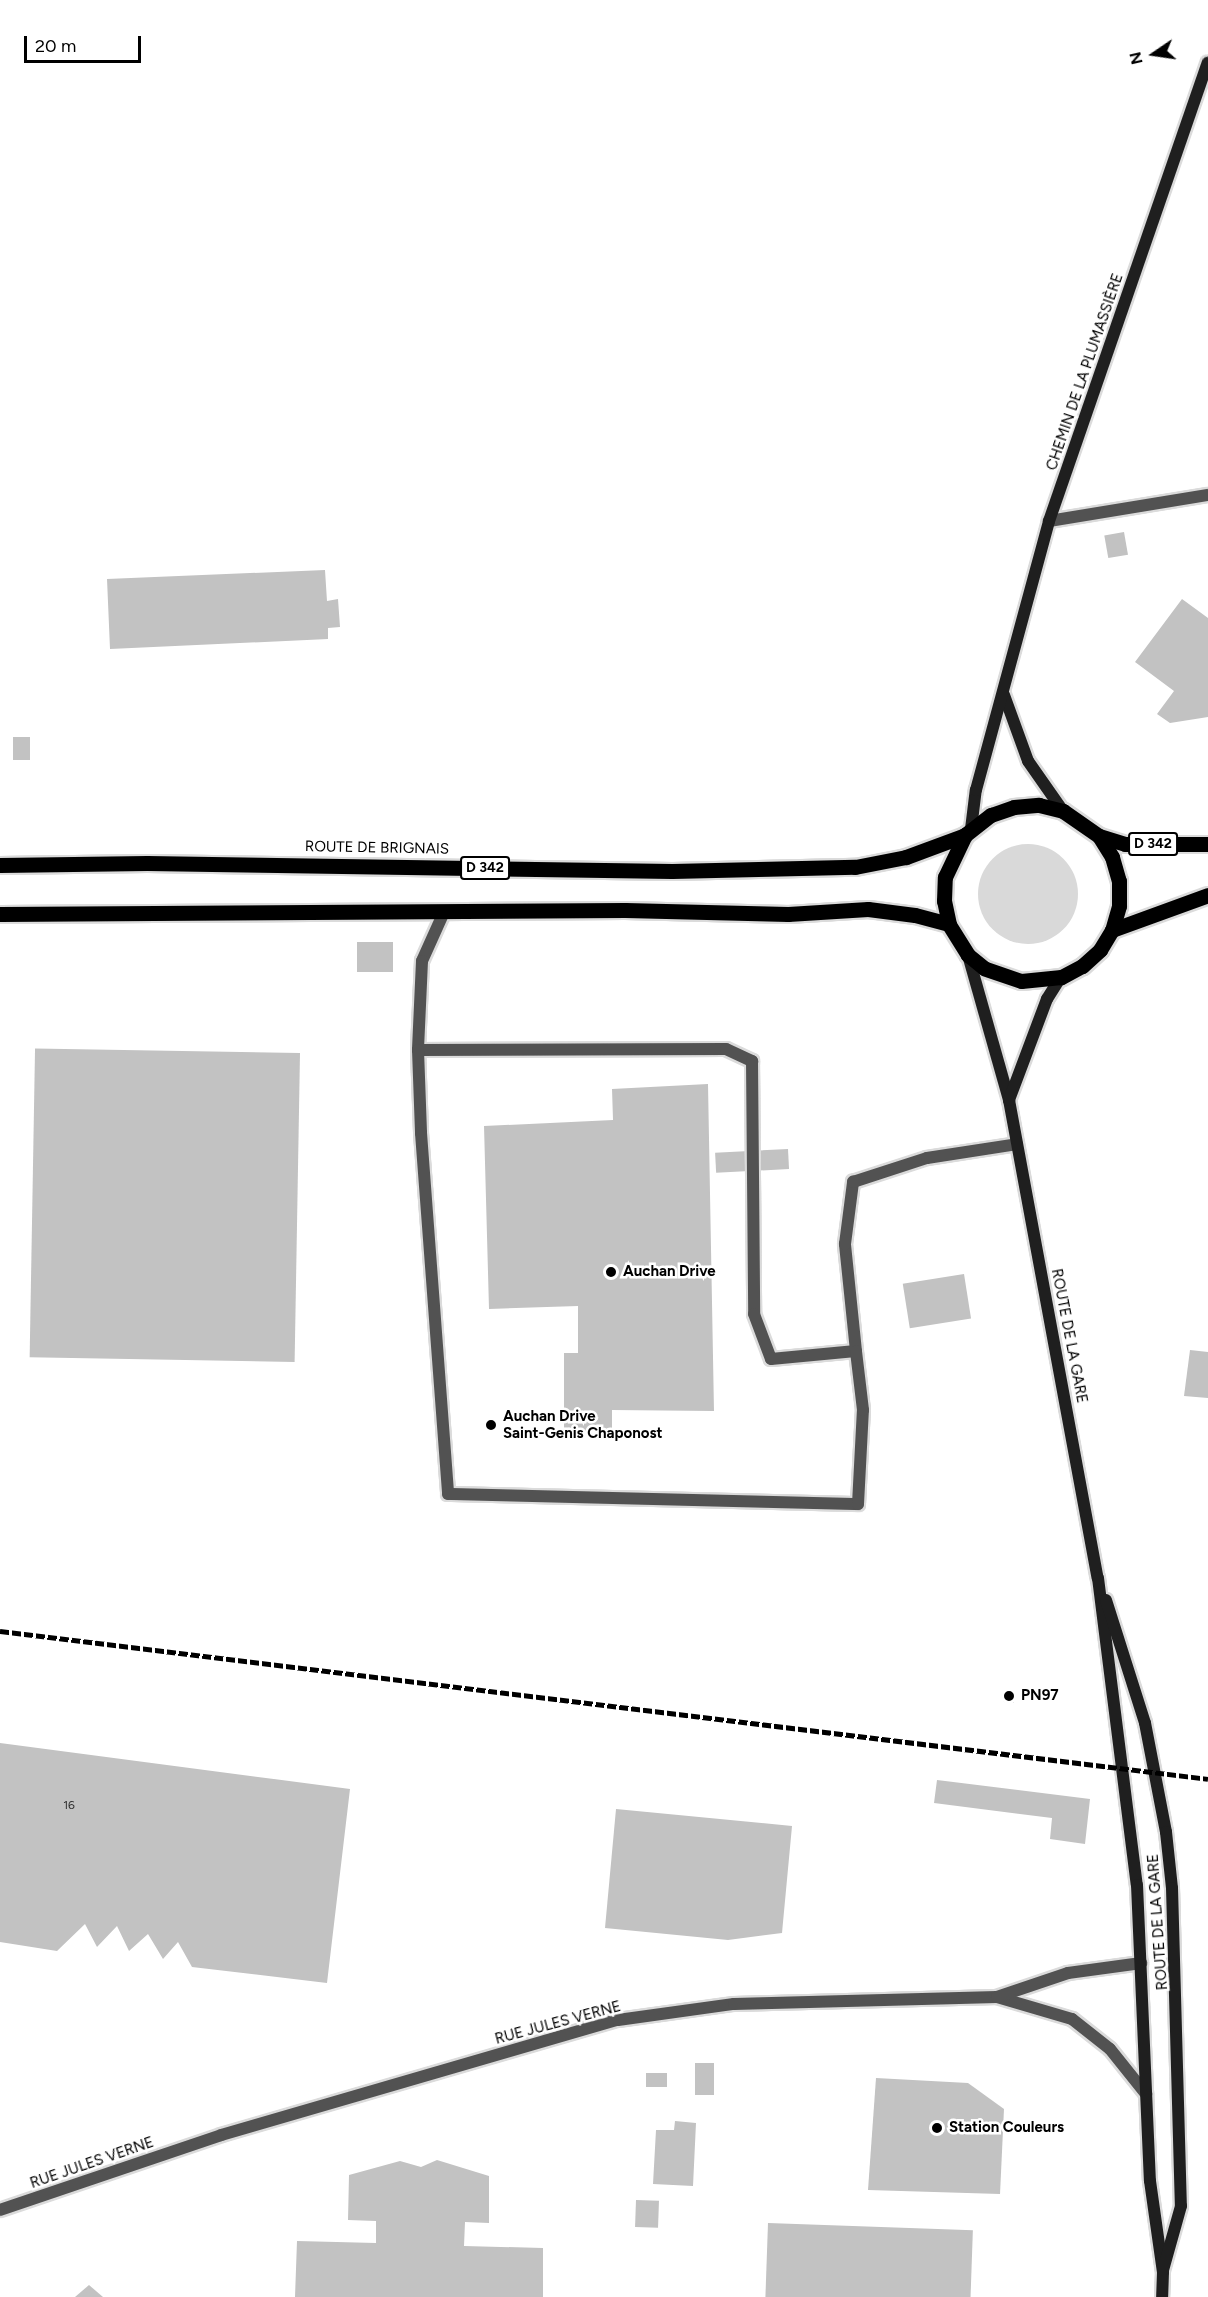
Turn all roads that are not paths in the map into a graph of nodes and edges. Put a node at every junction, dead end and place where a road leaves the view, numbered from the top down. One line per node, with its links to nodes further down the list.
1 (1208, 63): 3 (main road, CHEMIN DE LA PLUMASSIÈRE)
2 (1208, 495): 3 (street)
3 (1049, 521): 4 (main road, CHEMIN DE LA PLUMASSIÈRE)
4 (1004, 695): 5 (main road); 6 (main road, CHEMIN DE LA PLUMASSIÈRE)
5 (1064, 811): 6 (main road); 7 (main road)
6 (968, 832): 9 (main road, ROUTE DE BRIGNAIS / D 342); 13 (main road)
7 (1099, 836): 8 (main road, D 342); 14 (main road)
8 (1208, 844)
9 (0, 865)
10 (1208, 895): 14 (main road)
11 (444, 912): 12 (main road); 13 (main road); 17 (street)
12 (0, 914)
13 (949, 924): 15 (main road)
14 (1112, 930): 16 (main road)
15 (968, 955): 16 (main road); 18 (main road, ROUTE DE LA GARE)
16 (1061, 977): 18 (main road)
17 (418, 1050): 20 (street); 20 (street)
18 (1009, 1100): 19 (main road, ROUTE DE LA GARE)
19 (1017, 1144): 20 (street); 21 (main road, ROUTE DE LA GARE)
20 (856, 1351)
21 (1098, 1578): 22 (main road, ROUTE DE LA GARE); 26 (main road, ROUTE DE LA GARE)
22 (1141, 1963): 23 (street, RUE JULES VERNE); 24 (main road, ROUTE DE LA GARE)
23 (997, 1996): 24 (street); 25 (street, RUE JULES VERNE)
24 (1146, 2094): 26 (main road, ROUTE DE LA GARE)
25 (0, 2210)
26 (1163, 2272): 27 (main road, ROUTE DE LA GARE)
27 (1162, 2297)

